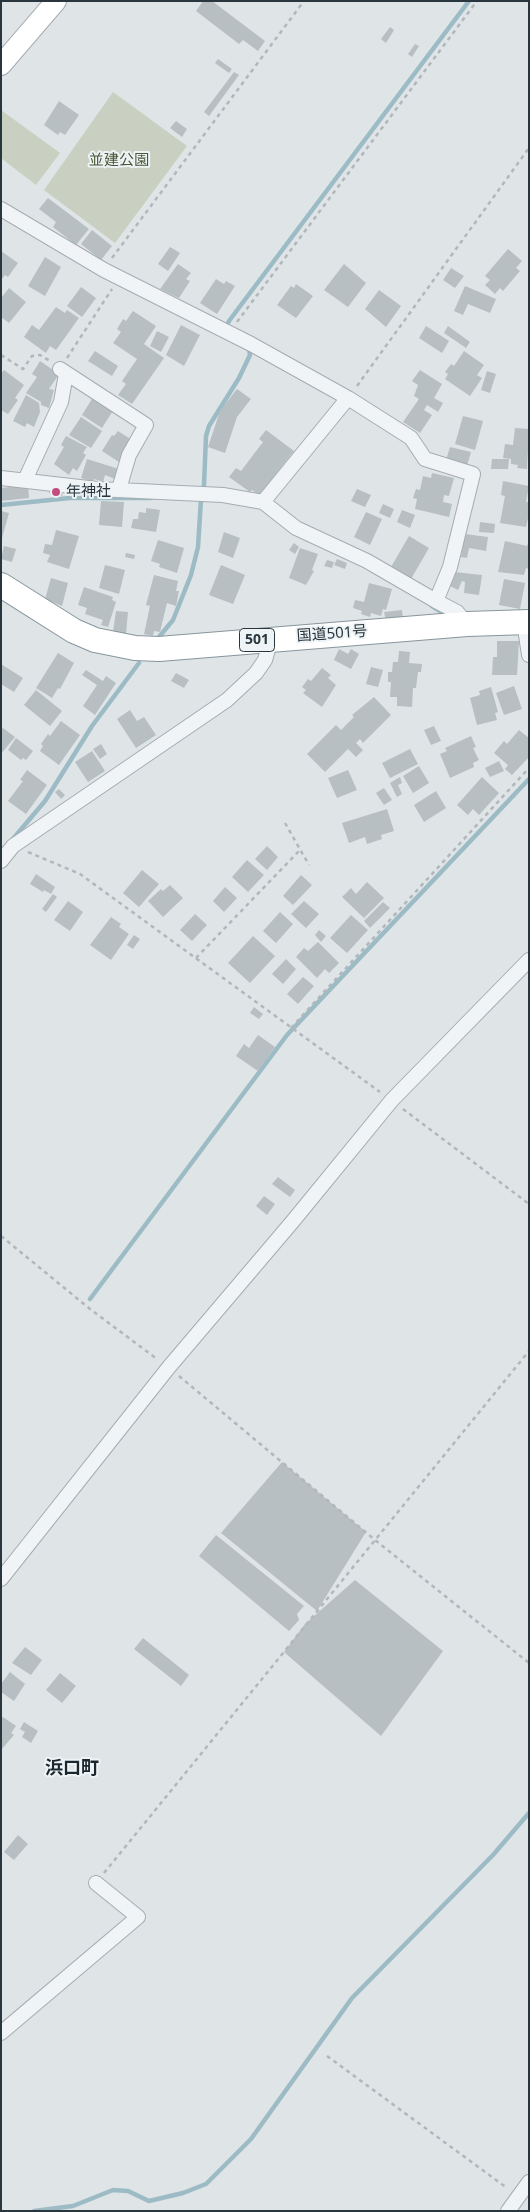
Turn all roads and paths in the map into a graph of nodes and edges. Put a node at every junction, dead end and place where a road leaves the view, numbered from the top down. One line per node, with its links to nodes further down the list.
1 (56, 1): 4 (main road)
2 (304, 1): 7 (path)
3 (478, 1): 9 (path)
4 (1, 65)
5 (529, 148): 12 (path)
6 (1, 209): 7 (street)
7 (104, 270): 8 (street)
8 (119, 278): 9 (street); 11 (path)
9 (228, 333): 12 (street)
10 (1, 355): 11 (path)
11 (63, 371): 14 (street); 15 (street)
12 (348, 398): 16 (street); 18 (street)
13 (1, 478): 14 (street)
14 (25, 480): 15 (street)
15 (119, 489): 16 (street)
16 (263, 502): 18 (street)
17 (1, 584): 21 (highway, 国道501号 / 501)
18 (436, 601): 20 (street)
19 (526, 622): 20 (highway, 国道501号 / 501); 22 (street)
20 (467, 624): 21 (highway, 国道501号 / 501)
21 (271, 639): 25 (street)
22 (529, 655)
23 (529, 768): 31 (path)
24 (285, 823): 26 (path)
25 (13, 846): 27 (street); 29 (path)
26 (299, 851): 28 (path); 29 (path)
27 (1, 860)
28 (309, 865)
29 (196, 958): 31 (path)
30 (529, 960): 32 (street)
31 (291, 1028): 32 (path)
32 (392, 1100): 33 (path); 36 (street)
33 (529, 1204)
34 (1, 1236): 36 (path)
35 (529, 1350): 37 (path)
36 (169, 1367): 37 (path); 38 (street)
37 (375, 1540): 39 (path); 40 (path)
38 (1, 1579)
39 (529, 1662)
40 (96, 1883): 41 (street)
41 (1, 2034)
42 (327, 2056): 44 (path)
43 (529, 2182): 44 (street)
44 (518, 2196): 45 (street)
45 (508, 2211)

